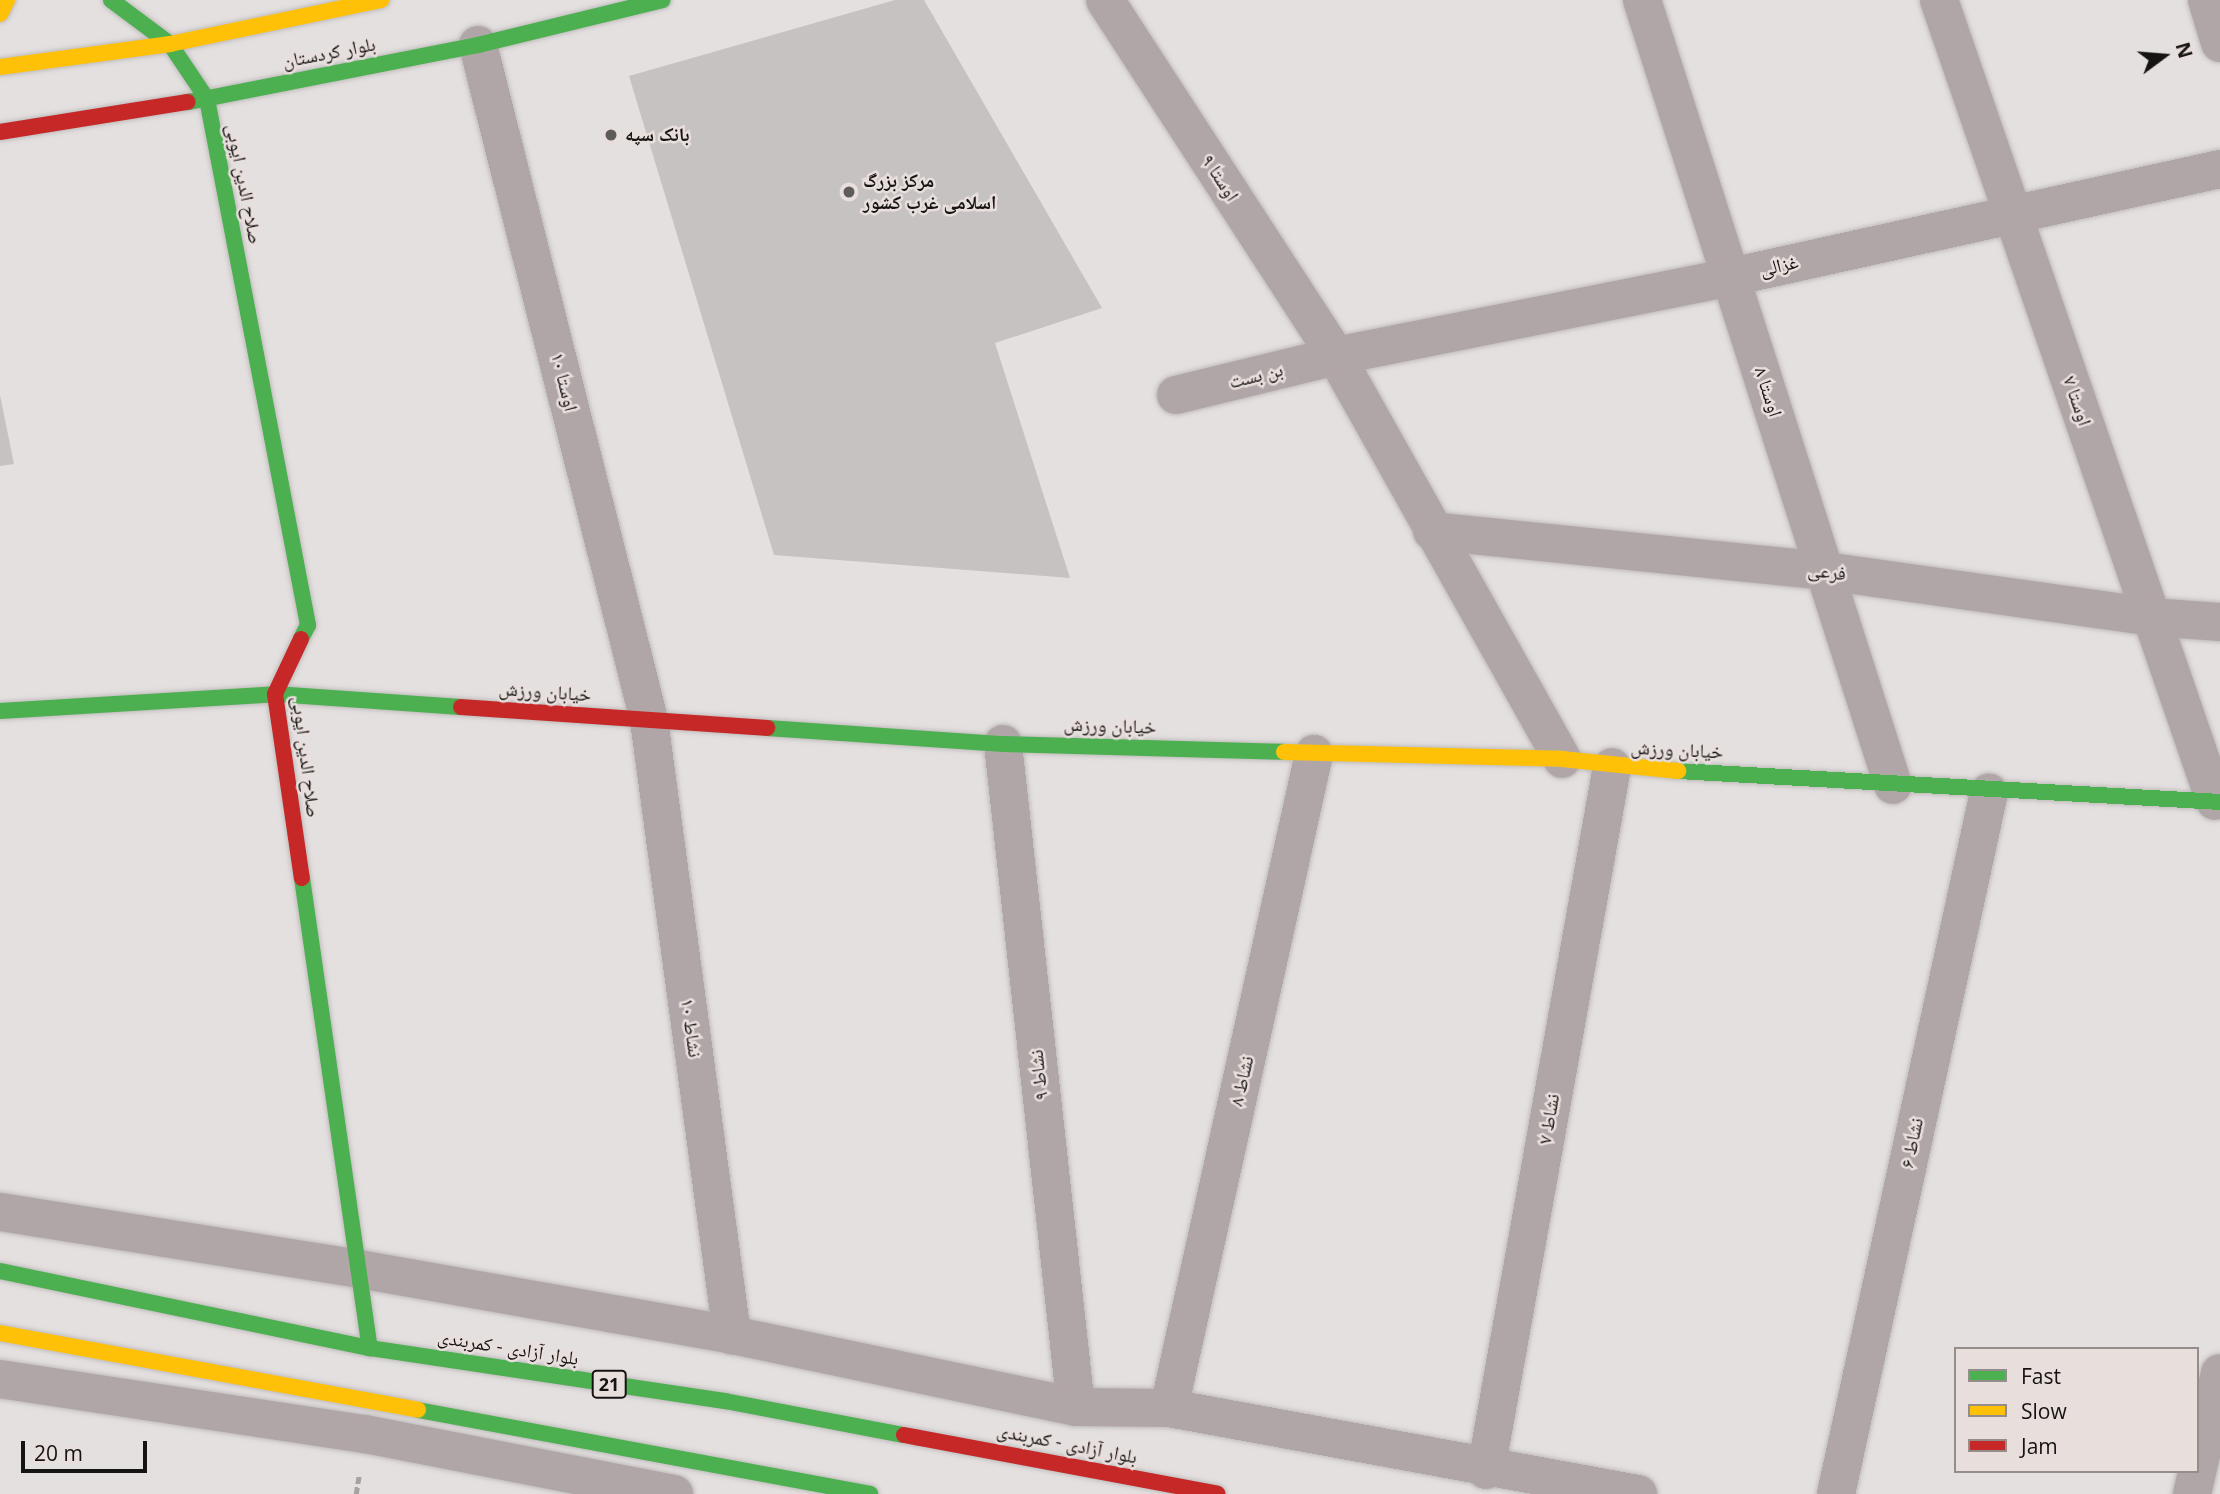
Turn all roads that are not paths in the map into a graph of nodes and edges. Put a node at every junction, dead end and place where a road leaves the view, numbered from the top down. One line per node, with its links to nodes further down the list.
1 (7, 0): 9 (street)
2 (111, 0): 11 (street)
3 (381, 0): 11 (street)
4 (663, 0): 12 (street, بلوار کردستان)
5 (1105, 0): 19 (street, اوستا ۹)
6 (1642, 0): 18 (street, اوستا ۸)
7 (1939, 0): 17 (street, اوستا ۷)
8 (2207, 0): 10 (street)
9 (0, 14)
10 (2220, 43)
11 (170, 44): 13 (street); 14 (street)
12 (478, 45): 14 (street, بلوار کردستان); 27 (street, اوستا ۱۰)
13 (0, 67)
14 (206, 99): 15 (street, بلوار کردستان); 25 (street, صلاح الدین ایوبی)
15 (0, 132)
16 (2220, 169): 17 (street, غزالی)
17 (2012, 213): 18 (street, غزالی); 23 (street, اوستا ۷)
18 (1731, 277): 19 (street, غزالی); 22 (street, اوستا ۸)
19 (1336, 356): 20 (street, بن بست); 21 (street, اوستا ۹)
20 (1176, 396)
21 (1432, 531): 22 (street, فرعی); 30 (street, اوستا ۹)
22 (1825, 571): 23 (street, فرعی); 32 (street, اوستا ۸)
23 (2151, 617): 24 (street, فرعی); 34 (street, اوستا ۷)
24 (2220, 622)
25 (275, 694): 26 (street, خیابان ورزش); 27 (street, خیابان ورزش); 36 (street, صلاح الدین ایوبی)
26 (0, 711)
27 (649, 720): 28 (street, خیابان ورزش); 39 (street, نشاط ۱۰)
28 (1003, 744): 29 (street, خیابان ورزش); 43 (street, نشاط ۹)
29 (1314, 754): 30 (street, خیابان ورزش); 44 (street, نشاط ۸)
30 (1562, 759): 31 (street, خیابان ورزش)
31 (1612, 768): 32 (street, خیابان ورزش); 46 (street, نشاط ۷)
32 (1893, 785): 33 (street, خیابان ورزش)
33 (1989, 792): 34 (street, خیابان ورزش); 52 (street, نشاط ۶)
34 (2218, 802)
35 (0, 1212): 36 (street)
36 (359, 1269): 39 (street); 40 (street, صلاح الدین ایوبی)
37 (0, 1271): 40 (street, بلوار آزادی - کمربندی / 21)
38 (0, 1333): 49 (street)
39 (732, 1335): 43 (street)
40 (370, 1348): 50 (street, بلوار آزادی - کمربندی / 21)
41 (2220, 1373): 45 (street)
42 (0, 1379): 48 (street)
43 (1076, 1407): 44 (street)
44 (1169, 1408): 46 (street)
45 (2199, 1464)
46 (1486, 1469): 51 (street)
47 (2197, 1473): 53 (street)
48 (674, 1494)
49 (870, 1494)
50 (1218, 1494)
51 (1638, 1494)
52 (1836, 1494)
53 (2192, 1494)

